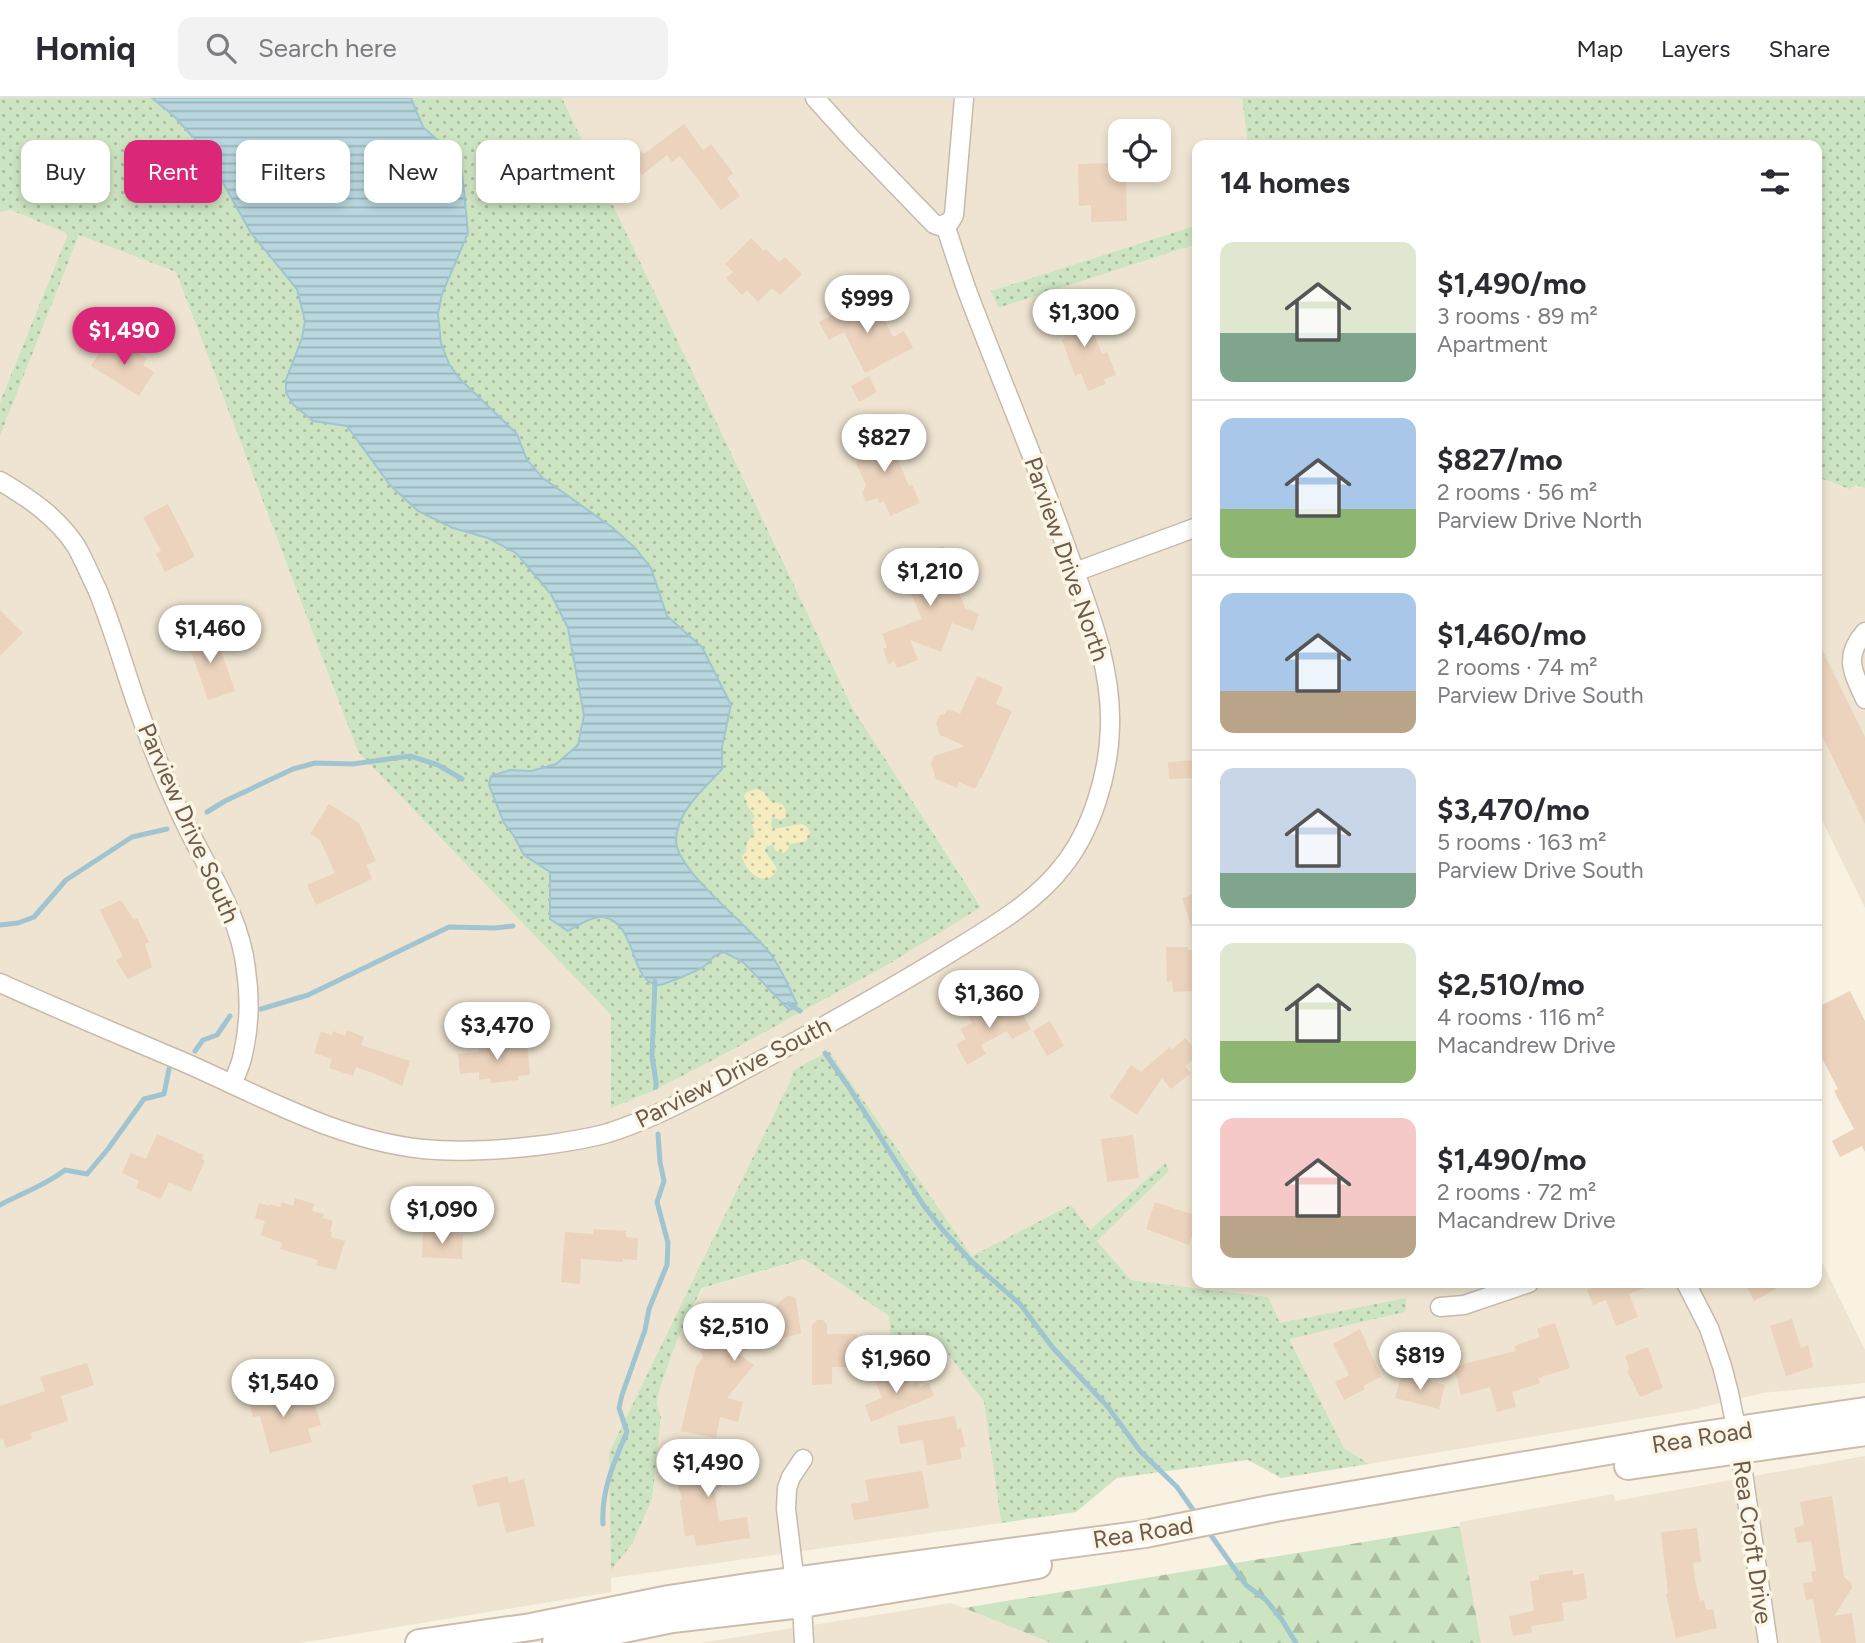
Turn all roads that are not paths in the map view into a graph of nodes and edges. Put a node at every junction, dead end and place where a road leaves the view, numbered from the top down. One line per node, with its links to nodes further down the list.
1 (815, 98): 3 (street)
2 (964, 98): 3 (street, Parview Drive North)
3 (948, 224): 6 (street, Parview Drive North)
4 (0, 481): 11 (street, Parview Drive South)
5 (1192, 529): 6 (street)
6 (1075, 572): 9 (street, Parview Drive North)
7 (1865, 632): 8 (street)
8 (1865, 699)
9 (1009, 915): 11 (street, Parview Drive South)
10 (0, 983): 11 (street, Parview Drive South)
11 (232, 1084)
12 (1514, 1288): 14 (street)
13 (1689, 1288): 17 (street, Rea Croft Drive)
14 (1440, 1307)
15 (1865, 1411): 17 (main road, Rea Road)
16 (1865, 1432): 17 (main road, Rea Road)
17 (1739, 1441): 19 (main road, Rea Road); 23 (street, Rea Croft Drive)
18 (803, 1459): 19 (street)
19 (799, 1592): 20 (main road, Rea Road); 21 (main road, Rea Road); 22 (street)
20 (419, 1643)
21 (556, 1643)
22 (804, 1643)
23 (1768, 1643)

